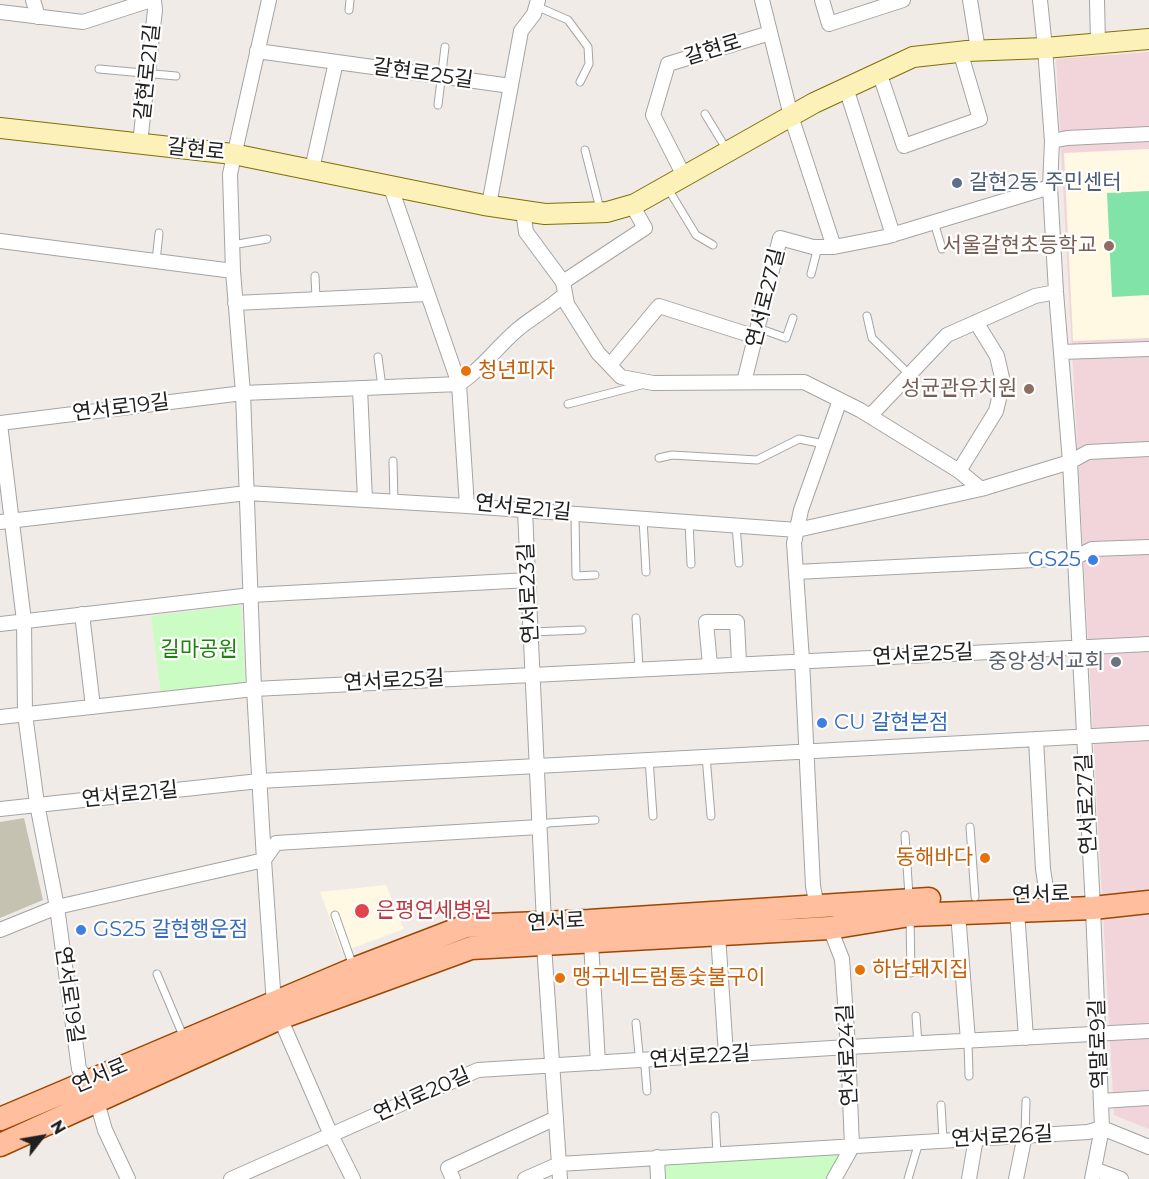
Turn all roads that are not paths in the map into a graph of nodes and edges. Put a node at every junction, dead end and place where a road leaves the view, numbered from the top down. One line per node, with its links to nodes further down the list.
1 (33, 0): 14 (street)
2 (153, 0): 14 (street, 갈현로21길); 25 (street, 갈현로21길)
3 (269, 0): 20 (street)
4 (350, 0): 12 (lane)
5 (762, 0): 15 (street)
6 (822, 0): 7 (street)
7 (903, 0)
8 (970, 0): 21 (street)
9 (1040, 0): 19 (street, 연서로27길)
10 (1097, 0): 17 (street)
11 (537, 3): 28 (lane); 29 (street)
12 (349, 10)
13 (0, 12): 14 (street, 갈현로21길)
14 (38, 17)
15 (770, 33): 33 (street); 42 (street, 갈현로)
16 (1149, 39): 17 (main road, 갈현로)
17 (1098, 43): 19 (main road, 갈현로)
18 (445, 47): 27 (lane)
19 (1046, 48): 21 (main road, 갈현로); 36 (street, 연서로27길)
20 (257, 51): 22 (street, 갈현로25길); 40 (street)
21 (969, 51): 24 (main road, 갈현로); 24 (street)
22 (336, 62): 27 (street, 갈현로25길); 41 (street)
23 (99, 69): 25 (lane)
24 (879, 72): 30 (main road, 갈현로)
25 (148, 73): 26 (lane); 37 (street, 갈현로21길)
26 (176, 76)
27 (441, 76): 29 (street, 갈현로25길); 31 (lane)
28 (580, 82)
29 (511, 86): 47 (street)
30 (846, 88): 33 (main road, 갈현로); 52 (street)
31 (438, 105)
32 (705, 114): 39 (lane)
33 (791, 116): 39 (main road, 갈현로); 58 (street)
34 (0, 128): 37 (main road, 갈현로)
35 (1149, 134): 36 (street)
36 (1052, 141): 45 (street, 연서로27길)
37 (140, 143): 40 (main road, 갈현로)
38 (585, 150): 49 (lane)
39 (728, 152): 42 (main road, 갈현로)
40 (233, 153): 41 (main road, 갈현로); 55 (street)
41 (312, 170): 43 (main road, 갈현로)
42 (684, 176): 44 (main road, 갈현로)
43 (390, 186): 47 (main road, 갈현로); 66 (street)
44 (667, 186): 46 (main road, 갈현로); 56 (lane)
45 (1050, 187): 50 (street, 연서로27길); 65 (street, 연서로27길)
46 (632, 205): 49 (main road, 갈현로); 64 (street)
47 (489, 206): 48 (main road, 갈현로)
48 (523, 211): 49 (main road, 갈현로); 64 (street)
49 (601, 212)
50 (934, 222): 52 (street, 연서로27길); 59 (lane)
51 (159, 233): 60 (lane)
52 (893, 235): 58 (street, 연서로27길)
53 (267, 238): 55 (lane)
54 (0, 241): 60 (street)
55 (232, 245): 61 (street)
56 (713, 245)
57 (819, 247): 58 (street, 연서로27길); 62 (lane); 72 (street, 연서로27길)
58 (834, 247)
59 (942, 249)
60 (156, 261): 61 (street)
61 (233, 271): 68 (street)
62 (811, 274)
63 (315, 276): 67 (lane)
64 (564, 288): 76 (street); 80 (street)
65 (1056, 292): 71 (street); 74 (street, 연서로27길)
66 (427, 294): 67 (street); 80 (street)
67 (316, 299): 68 (street)
68 (235, 303): 83 (street)
69 (867, 316): 77 (lane)
70 (793, 318): 72 (lane)
71 (976, 322): 77 (street); 94 (street)
72 (757, 333): 76 (street); 78 (street, 연서로27길)
73 (1149, 349): 74 (street)
74 (1061, 352): 93 (street, 연서로27길)
75 (378, 357): 81 (lane)
76 (610, 365): 79 (street)
77 (909, 374): 86 (street)
78 (744, 382): 79 (street); 84 (street)
79 (653, 383): 85 (lane)
80 (459, 384): 81 (street); 99 (street, 연서로21길)
81 (382, 387): 82 (street)
82 (360, 388): 83 (street); 97 (street)
83 (243, 393): 87 (street, 연서로19길); 96 (street)
84 (840, 400): 86 (street); 88 (street)
85 (568, 404)
86 (870, 416): 94 (street)
87 (0, 424): 103 (street, 연서로19길)
88 (824, 444): 91 (lane); 106 (street)
89 (1149, 449): 90 (lane); 93 (street)
90 (1149, 457)
91 (659, 458)
92 (393, 460): 98 (lane)
93 (1070, 462): 95 (street); 108 (street, 연서로27길)
94 (960, 471): 95 (street)
95 (981, 489): 106 (street)
96 (247, 494): 97 (street); 103 (street); 115 (street)
97 (365, 500): 98 (street)
98 (394, 502): 99 (street)
99 (467, 506): 100 (street, 연서로21길)
100 (525, 511): 101 (street, 연서로21길); 114 (street, 연서로23길)
101 (575, 515): 102 (street, 연서로21길); 113 (lane)
102 (643, 519): 104 (street, 연서로21길); 111 (lane)
103 (6, 522): 118 (street, 연서로19길)
104 (689, 522): 105 (street, 연서로21길); 110 (lane)
105 (736, 525): 106 (street, 연서로21길); 109 (lane)
106 (797, 530): 112 (street)
107 (1149, 547): 108 (street)
108 (1074, 558): 112 (street); 123 (street, 연서로27길)
109 (739, 563)
110 (691, 564)
111 (646, 572)
112 (796, 572): 124 (street)
113 (595, 575)
114 (528, 580): 115 (street); 121 (street, 연서로23길)
115 (251, 595): 116 (street); 130 (street)
116 (82, 614): 118 (street); 131 (street)
117 (636, 618): 128 (lane)
118 (24, 621): 119 (street); 132 (street, 연서로19길)
119 (0, 624)
120 (582, 630): 121 (lane)
121 (531, 632): 129 (street, 연서로23길)
122 (1149, 644): 123 (street)
123 (1079, 648): 124 (street, 연서로25길); 135 (street, 연서로27길)
124 (802, 660): 125 (street, 연서로25길); 137 (street)
125 (739, 663): 126 (street, 연서로25길); 126 (street)
126 (710, 665): 127 (street, 연서로25길)
127 (670, 667): 128 (street, 연서로23길)
128 (639, 669): 129 (street, 연서로23길)
129 (534, 674): 130 (street, 연서로25길); 140 (street, 연서로23길)
130 (254, 689): 131 (street); 141 (street)
131 (93, 707): 132 (street)
132 (25, 714): 133 (street); 142 (street, 연서로19길)
133 (0, 717)
134 (1149, 732): 135 (street, 연서로27길)
135 (1083, 737): 136 (street); 154 (street, 연서로27길)
136 (1036, 740): 137 (street); 152 (street)
137 (807, 751): 138 (street); 156 (street)
138 (706, 756): 139 (street); 145 (lane)
139 (649, 759): 140 (street); 144 (lane)
140 (535, 765): 141 (street, 연서로21길); 148 (street, 연서로23길)
141 (259, 781): 142 (street, 연서로21길); 150 (street)
142 (37, 804): 143 (street, 연서로21길); 157 (street, 연서로19길)
143 (0, 809)
144 (653, 816)
145 (711, 816)
146 (595, 820): 148 (lane)
147 (970, 826): 153 (lane)
148 (539, 827): 150 (street); 164 (street, 연서로23길)
149 (905, 835): 158 (lane)
150 (264, 860): 157 (street); 170 (street)
151 (1149, 888): 154 (main road, 연서로)
152 (1047, 895): 153 (main road, 연서로); 154 (main road, 연서로)
153 (975, 897): 158 (main road, 연서로)
154 (1093, 901): 155 (main road, 연서로); 159 (main road, 연서로); 174 (street, 역말로9길)
155 (1149, 902)
156 (817, 906): 158 (main road, 연서로); 164 (main road, 연서로)
157 (57, 907): 163 (street); 185 (street, 연서로19길)
158 (910, 908): 160 (main road, 연서로); 162 (main road, 연서로); 168 (lane)
159 (1017, 911): 160 (main road, 연서로); 175 (street, 연서로)
160 (958, 913): 177 (street)
161 (335, 915): 167 (lane)
162 (830, 928): 165 (main road, 연서로); 179 (street, 연서로24길)
163 (0, 930)
164 (544, 934): 166 (main road, 연서로); 167 (main road, 연서로); 170 (main road, 연서로); 183 (street)
165 (718, 934): 166 (main road, 연서로); 180 (street)
166 (591, 942): 182 (street, 연서로)
167 (354, 969): 170 (main road, 연서로)
168 (911, 973)
169 (157, 974): 176 (lane)
170 (277, 1011): 176 (main road, 연서로); 185 (main road, 연서로); 195 (street)
171 (916, 1016): 178 (lane)
172 (636, 1023): 181 (lane)
173 (1149, 1031): 174 (street)
174 (1098, 1034): 175 (street); 189 (street, 역말로9길)
175 (1026, 1038): 177 (street)
176 (186, 1041): 185 (main road, 연서로)
177 (968, 1041): 178 (street); 184 (lane)
178 (918, 1044): 179 (street)
179 (848, 1047): 180 (street, 연서로22길); 201 (street, 연서로24길)
180 (726, 1055): 181 (street, 연서로22길)
181 (643, 1061): 182 (street, 연서로22길); 186 (lane)
182 (598, 1064): 183 (street, 연서로22길)
183 (552, 1067): 192 (street); 195 (street, 연서로20길)
184 (969, 1076)
185 (92, 1091): 193 (main road, 연서로); 200 (main road, 연서로); 209 (street, 연서로19길)
186 (647, 1091)
187 (1149, 1098): 189 (street)
188 (1026, 1101): 196 (lane)
189 (1101, 1101): 194 (street, 역말로9길)
190 (941, 1105): 198 (lane)
191 (715, 1116): 203 (lane)
192 (556, 1118): 205 (street); 206 (street)
193 (0, 1119)
194 (1102, 1128): 196 (street, 연서로26길); 202 (street); 207 (street, 역말로9길)
195 (331, 1135): 208 (street, 연서로20길); 211 (street)
196 (1025, 1135): 197 (street, 연서로26길); 218 (street)
197 (976, 1138): 198 (street, 연서로26길); 217 (street)
198 (943, 1140): 199 (street, 연서로26길)
199 (919, 1142): 201 (street, 연서로26길); 216 (lane)
200 (0, 1145)
201 (852, 1147): 203 (street); 215 (street)
202 (1149, 1147)
203 (717, 1154): 204 (street)
204 (657, 1157): 205 (street); 214 (street)
205 (559, 1164): 212 (street); 213 (street)
206 (450, 1174)
207 (1093, 1174): 219 (street)
208 (246, 1176): 210 (street, 연서로20길)
209 (128, 1179)
210 (231, 1179)
211 (353, 1179)
212 (525, 1179)
213 (560, 1179)
214 (658, 1179)
215 (834, 1179)
216 (908, 1179)
217 (969, 1179)
218 (1016, 1179)
219 (1122, 1179)

